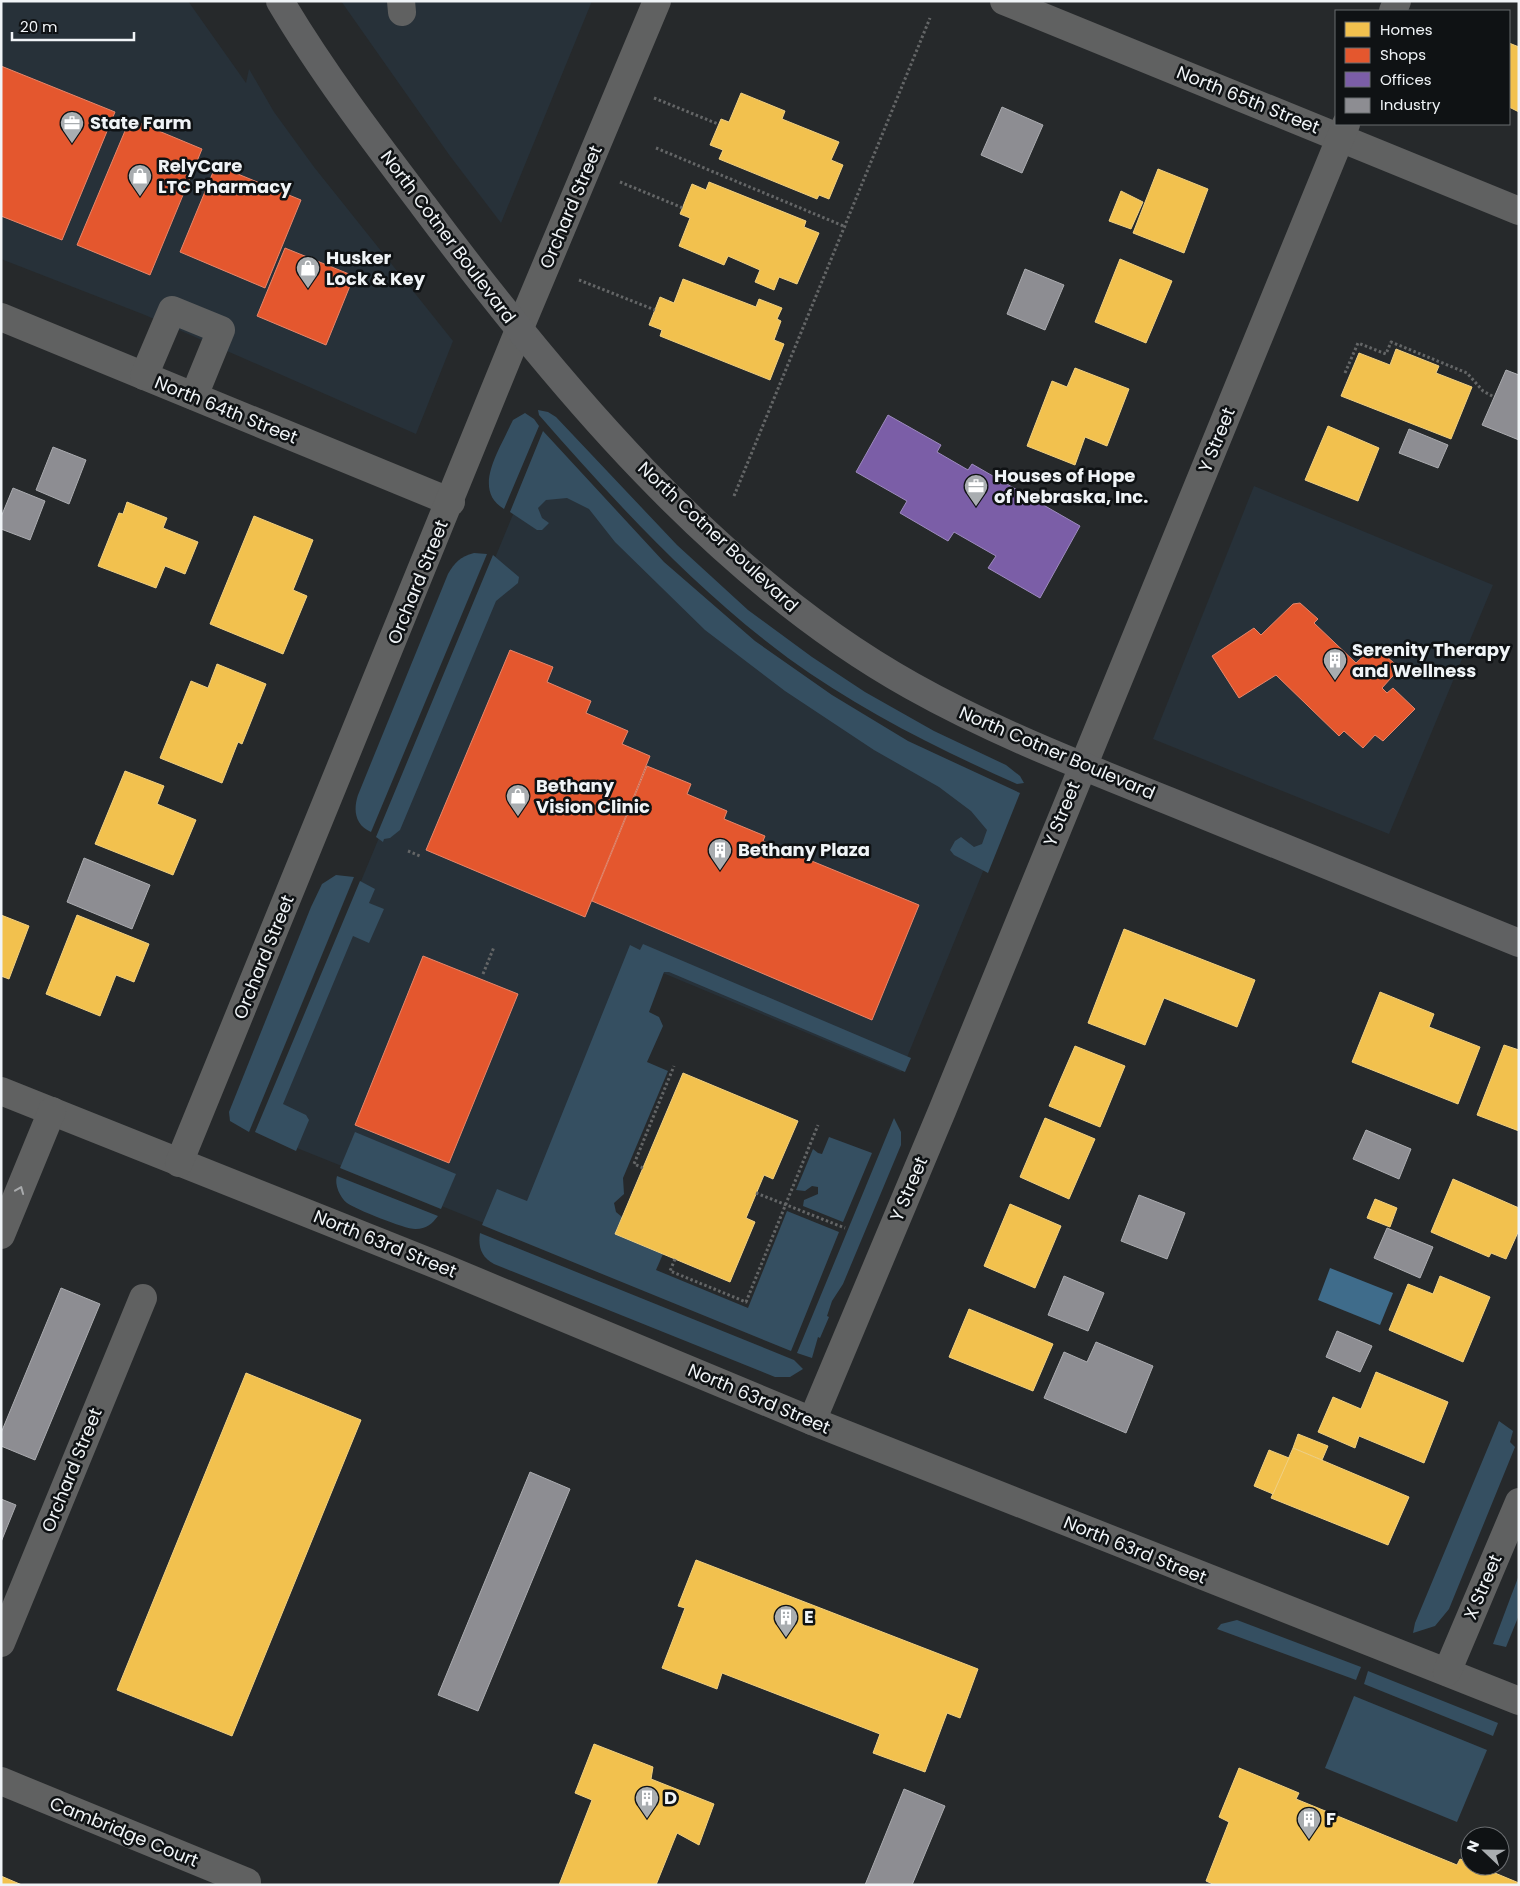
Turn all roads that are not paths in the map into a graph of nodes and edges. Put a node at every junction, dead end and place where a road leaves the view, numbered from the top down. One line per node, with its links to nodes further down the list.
1 (657, 1): 7 (street, Orchard Street)
2 (1004, 1): 4 (street, North 65th Street)
3 (288, 5): 7 (main road, North Cotner Boulevard)
4 (1343, 131): 5 (street, North 65th Street); 11 (street, Y Street)
5 (1519, 212)
6 (1, 317): 8 (street, North 64th Street)
7 (520, 330): 10 (street, Orchard Street); 11 (main road, North Cotner Boulevard)
8 (144, 376): 9 (street, North 64th Street); 9 (street)
9 (194, 396): 10 (street, North 64th Street)
10 (451, 502): 15 (street, Orchard Street)
11 (1082, 766): 12 (main road, North Cotner Boulevard); 18 (street, Y Street)
12 (1519, 943)
13 (1, 1091): 14 (street, North 63rd Street)
14 (52, 1112): 15 (street, North 63rd Street); 16 (street, one-way to 14)
15 (179, 1163): 18 (street, North 63rd Street)
16 (1, 1235)
17 (143, 1298): 20 (street, Orchard Street)
18 (812, 1421): 21 (street, North 63rd Street)
19 (1519, 1502): 21 (street, X Street)
20 (1, 1642)
21 (1447, 1672): 22 (street, North 63rd Street)
22 (1519, 1701)
23 (1, 1781): 24 (street, Cambridge Court)
24 (247, 1882)

